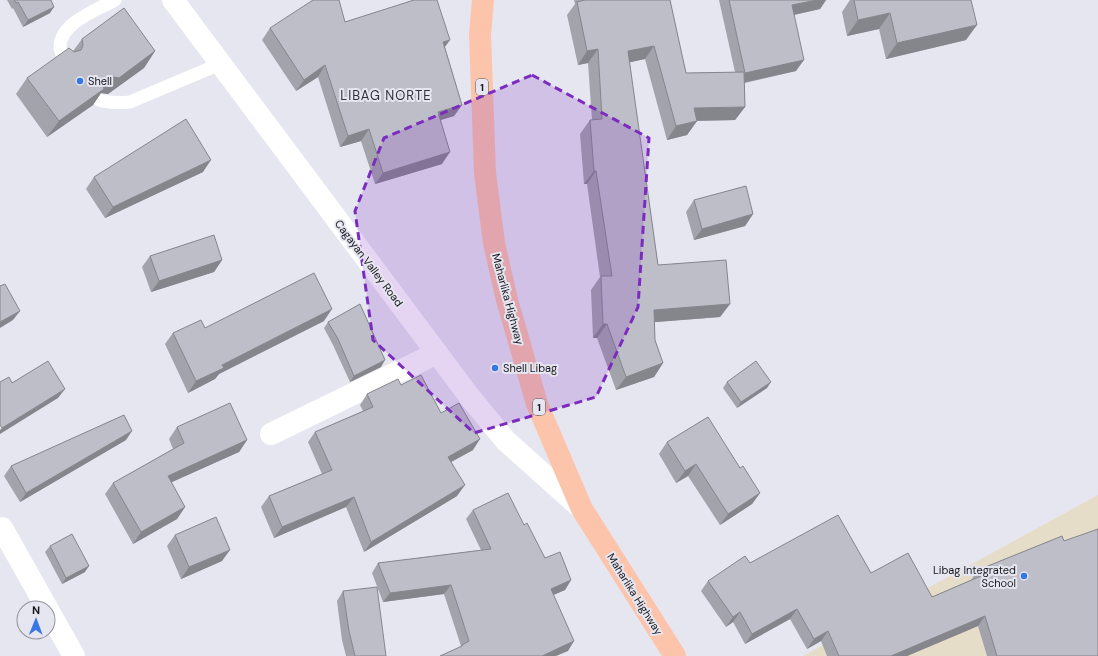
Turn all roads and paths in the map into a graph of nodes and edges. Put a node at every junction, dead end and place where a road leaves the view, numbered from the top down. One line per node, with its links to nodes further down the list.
1 (115, 0): 4 (lane)
2 (173, 0): 5 (main road, Cagayan Valley Road)
3 (482, 0): 9 (highway, Maharlika Highway / 1)
4 (64, 60)
5 (220, 64): 6 (lane); 7 (main road, Cagayan Valley Road)
6 (99, 100)
7 (437, 353): 8 (main road); 9 (main road, Cagayan Valley Road)
8 (271, 434)
9 (582, 509): 14 (highway, Maharlika Highway / 1)
10 (2, 528): 11 (main road)
11 (42, 600)
12 (56, 625): 13 (main road)
13 (74, 656)
14 (674, 656)

